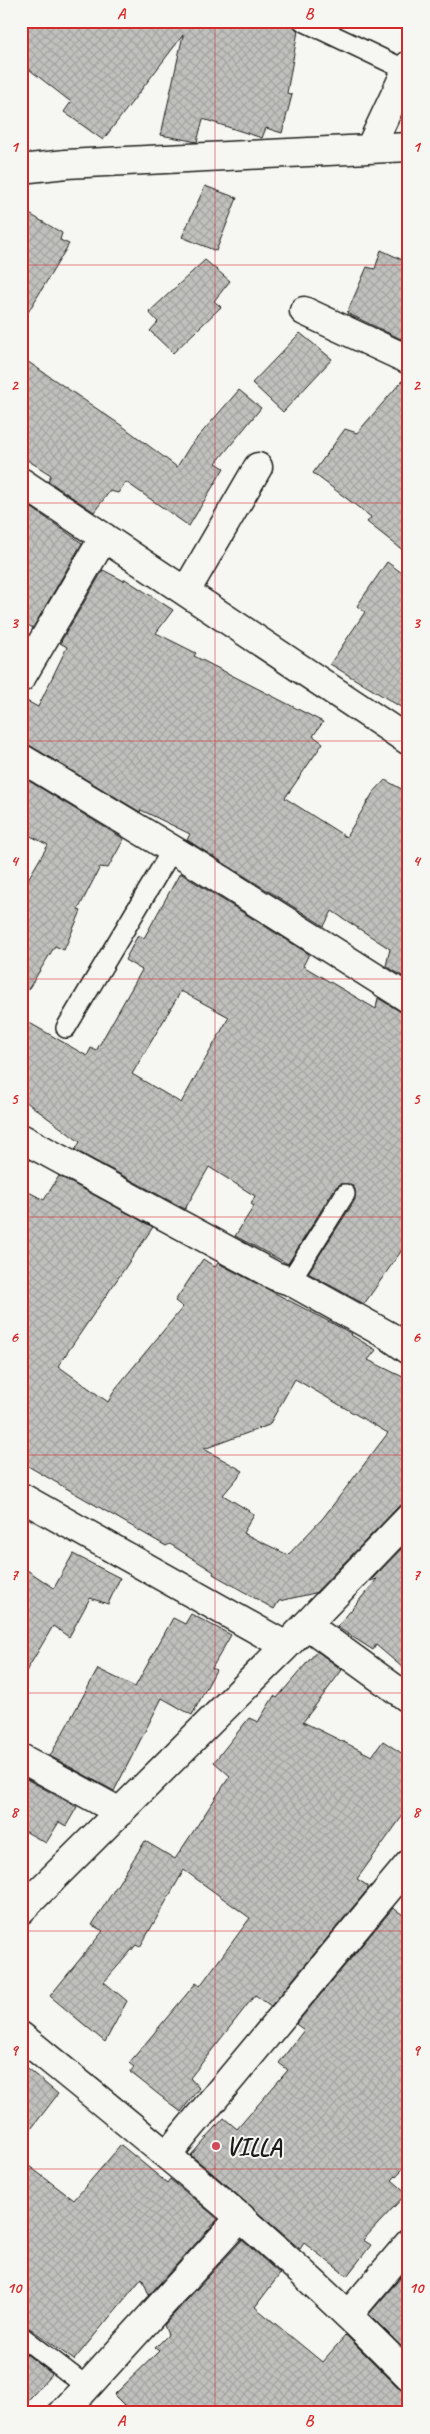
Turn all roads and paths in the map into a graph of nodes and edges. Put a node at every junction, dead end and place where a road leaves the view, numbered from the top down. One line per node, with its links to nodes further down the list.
1 (303, 21): 2 (lane)
2 (407, 68): 4 (street)
3 (409, 147): 4 (street)
4 (370, 148): 5 (street)
5 (21, 169)
6 (304, 310): 7 (street)
7 (409, 360)
8 (258, 467): 11 (street)
9 (21, 482): 10 (street)
10 (104, 537): 11 (street); 12 (street)
11 (186, 592): 13 (street)
12 (21, 678)
13 (409, 741)
14 (21, 758): 15 (street)
15 (172, 850): 16 (street); 17 (lane)
16 (409, 1000)
17 (66, 1028)
18 (21, 1138): 20 (street)
19 (345, 1194): 20 (lane)
20 (290, 1281): 21 (street)
21 (409, 1350)
22 (21, 1497): 25 (street)
23 (409, 1518): 24 (street)
24 (307, 1625): 25 (street); 26 (street)
25 (286, 1646): 28 (street)
26 (409, 1699)
27 (21, 1758): 28 (street)
28 (120, 1812): 30 (street)
29 (409, 1864): 32 (street)
30 (21, 1910)
31 (21, 2036): 32 (street)
32 (167, 2155): 33 (street)
33 (241, 2217): 35 (street); 38 (street)
34 (409, 2243): 35 (street)
35 (349, 2314): 37 (street)
36 (21, 2336): 38 (lane)
37 (409, 2376)
38 (86, 2386): 39 (street)
39 (63, 2413)

